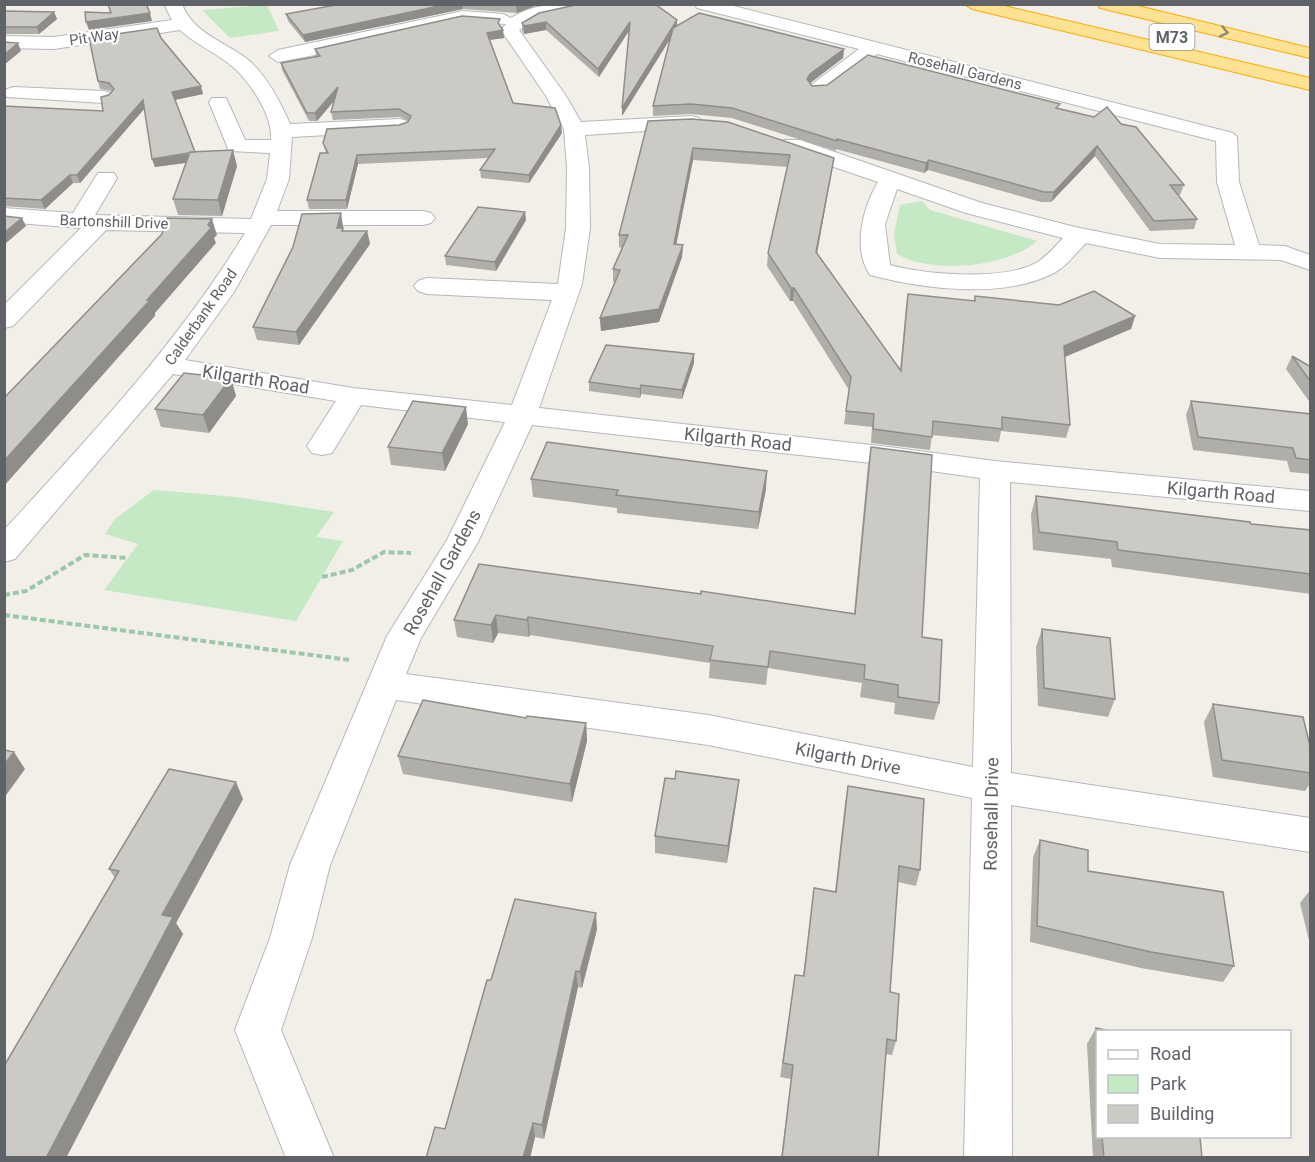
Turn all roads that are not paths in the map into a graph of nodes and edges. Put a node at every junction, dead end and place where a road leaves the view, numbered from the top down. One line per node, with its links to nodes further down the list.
1 (581, 4): 8 (street)
2 (703, 4): 11 (street, Rosehall Gardens)
3 (972, 4): 16 (highway)
4 (1033, 4): 14 (highway, M73)
5 (1106, 4): 12 (highway, M73, one-way to 12)
6 (1170, 4): 9 (highway, M73)
7 (178, 14): 10 (street, Pit Way); 24 (street, Calderbank Road)
8 (517, 20): 13 (street); 23 (street, Rosehall Gardens)
9 (1311, 39)
10 (4, 42)
11 (873, 48): 17 (street); 33 (street, Rosehall Gardens)
12 (1311, 53)
13 (278, 56)
14 (1311, 71)
15 (33, 75): 18 (street)
16 (1311, 84)
17 (818, 90)
18 (9, 97): 19 (street)
19 (104, 97)
20 (219, 102): 24 (street)
21 (711, 124): 23 (street)
22 (400, 126): 24 (street)
23 (574, 129): 36 (street, Rosehall Gardens)
24 (282, 139): 31 (street, Calderbank Road)
25 (773, 139): 27 (street)
26 (106, 178): 30 (street)
27 (891, 180): 32 (street); 32 (street)
28 (4, 215): 30 (street, Bartonshill Drive)
29 (423, 218): 31 (street, Bartonshill Drive)
30 (90, 222): 31 (street, Bartonshill Drive); 37 (street)
31 (261, 222): 38 (street, Calderbank Road)
32 (1081, 235): 33 (street)
33 (1249, 252): 34 (street)
34 (1311, 263)
35 (427, 286): 36 (street)
36 (567, 293): 40 (street, Rosehall Gardens)
37 (4, 320)
38 (167, 365): 39 (street, Kilgarth Road); 44 (street, Calderbank Road)
39 (353, 396): 40 (street, Kilgarth Road); 41 (street)
40 (522, 415): 42 (street, Kilgarth Road); 45 (street, Rosehall Gardens)
41 (322, 446)
42 (995, 471): 43 (street, Kilgarth Road); 46 (street, Rosehall Drive)
43 (1311, 501)
44 (4, 551)
45 (389, 675): 46 (street, Kilgarth Drive); 48 (street, Rosehall Gardens)
46 (991, 786): 47 (street, Kilgarth Drive); 49 (street, Rosehall Drive)
47 (1311, 835)
48 (310, 1158)
49 (988, 1158)

